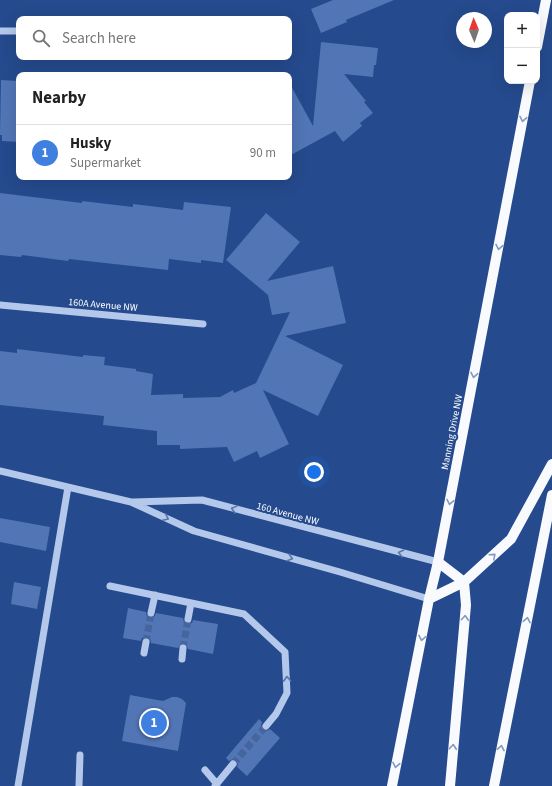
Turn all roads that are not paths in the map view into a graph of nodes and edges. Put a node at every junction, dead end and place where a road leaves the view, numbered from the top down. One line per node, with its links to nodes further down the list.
1 (546, 0): 4 (main road)
2 (0, 31): 3 (street)
3 (16, 31)
4 (540, 31)
5 (529, 84): 13 (main road, Manning Drive NW, one-way to 13)
6 (0, 305): 7 (street, 160A Avenue NW)
7 (203, 324)
8 (552, 464): 14 (main road, one-way to 8)
9 (0, 471): 10 (street, 160 Avenue NW)
10 (68, 487): 12 (street, 160 Avenue NW); 30 (street)
11 (552, 495): 34 (main road, one-way to 11)
12 (131, 502): 13 (street, 160 Avenue NW, one-way to 12); 17 (street, 160 Avenue NW, one-way to 17)
13 (438, 562): 14 (main road); 17 (main road, Manning Drive NW)
14 (464, 582): 17 (main road); 33 (main road, one-way to 14)
15 (110, 586): 16 (street)
16 (155, 595): 18 (street); 19 (street)
17 (429, 599): 32 (main road, Manning Drive NW, one-way to 32)
18 (191, 603): 20 (street); 25 (street, one-way to 18)
19 (151, 613)
20 (188, 619)
21 (146, 642): 23 (street)
22 (183, 648): 24 (street)
23 (144, 653)
24 (182, 659)
25 (266, 726)
26 (80, 755): 31 (street)
27 (233, 764): 29 (street)
28 (205, 770): 29 (street)
29 (216, 785)
30 (18, 786)
31 (79, 786)
32 (392, 786)
33 (450, 786)
34 (494, 786)

